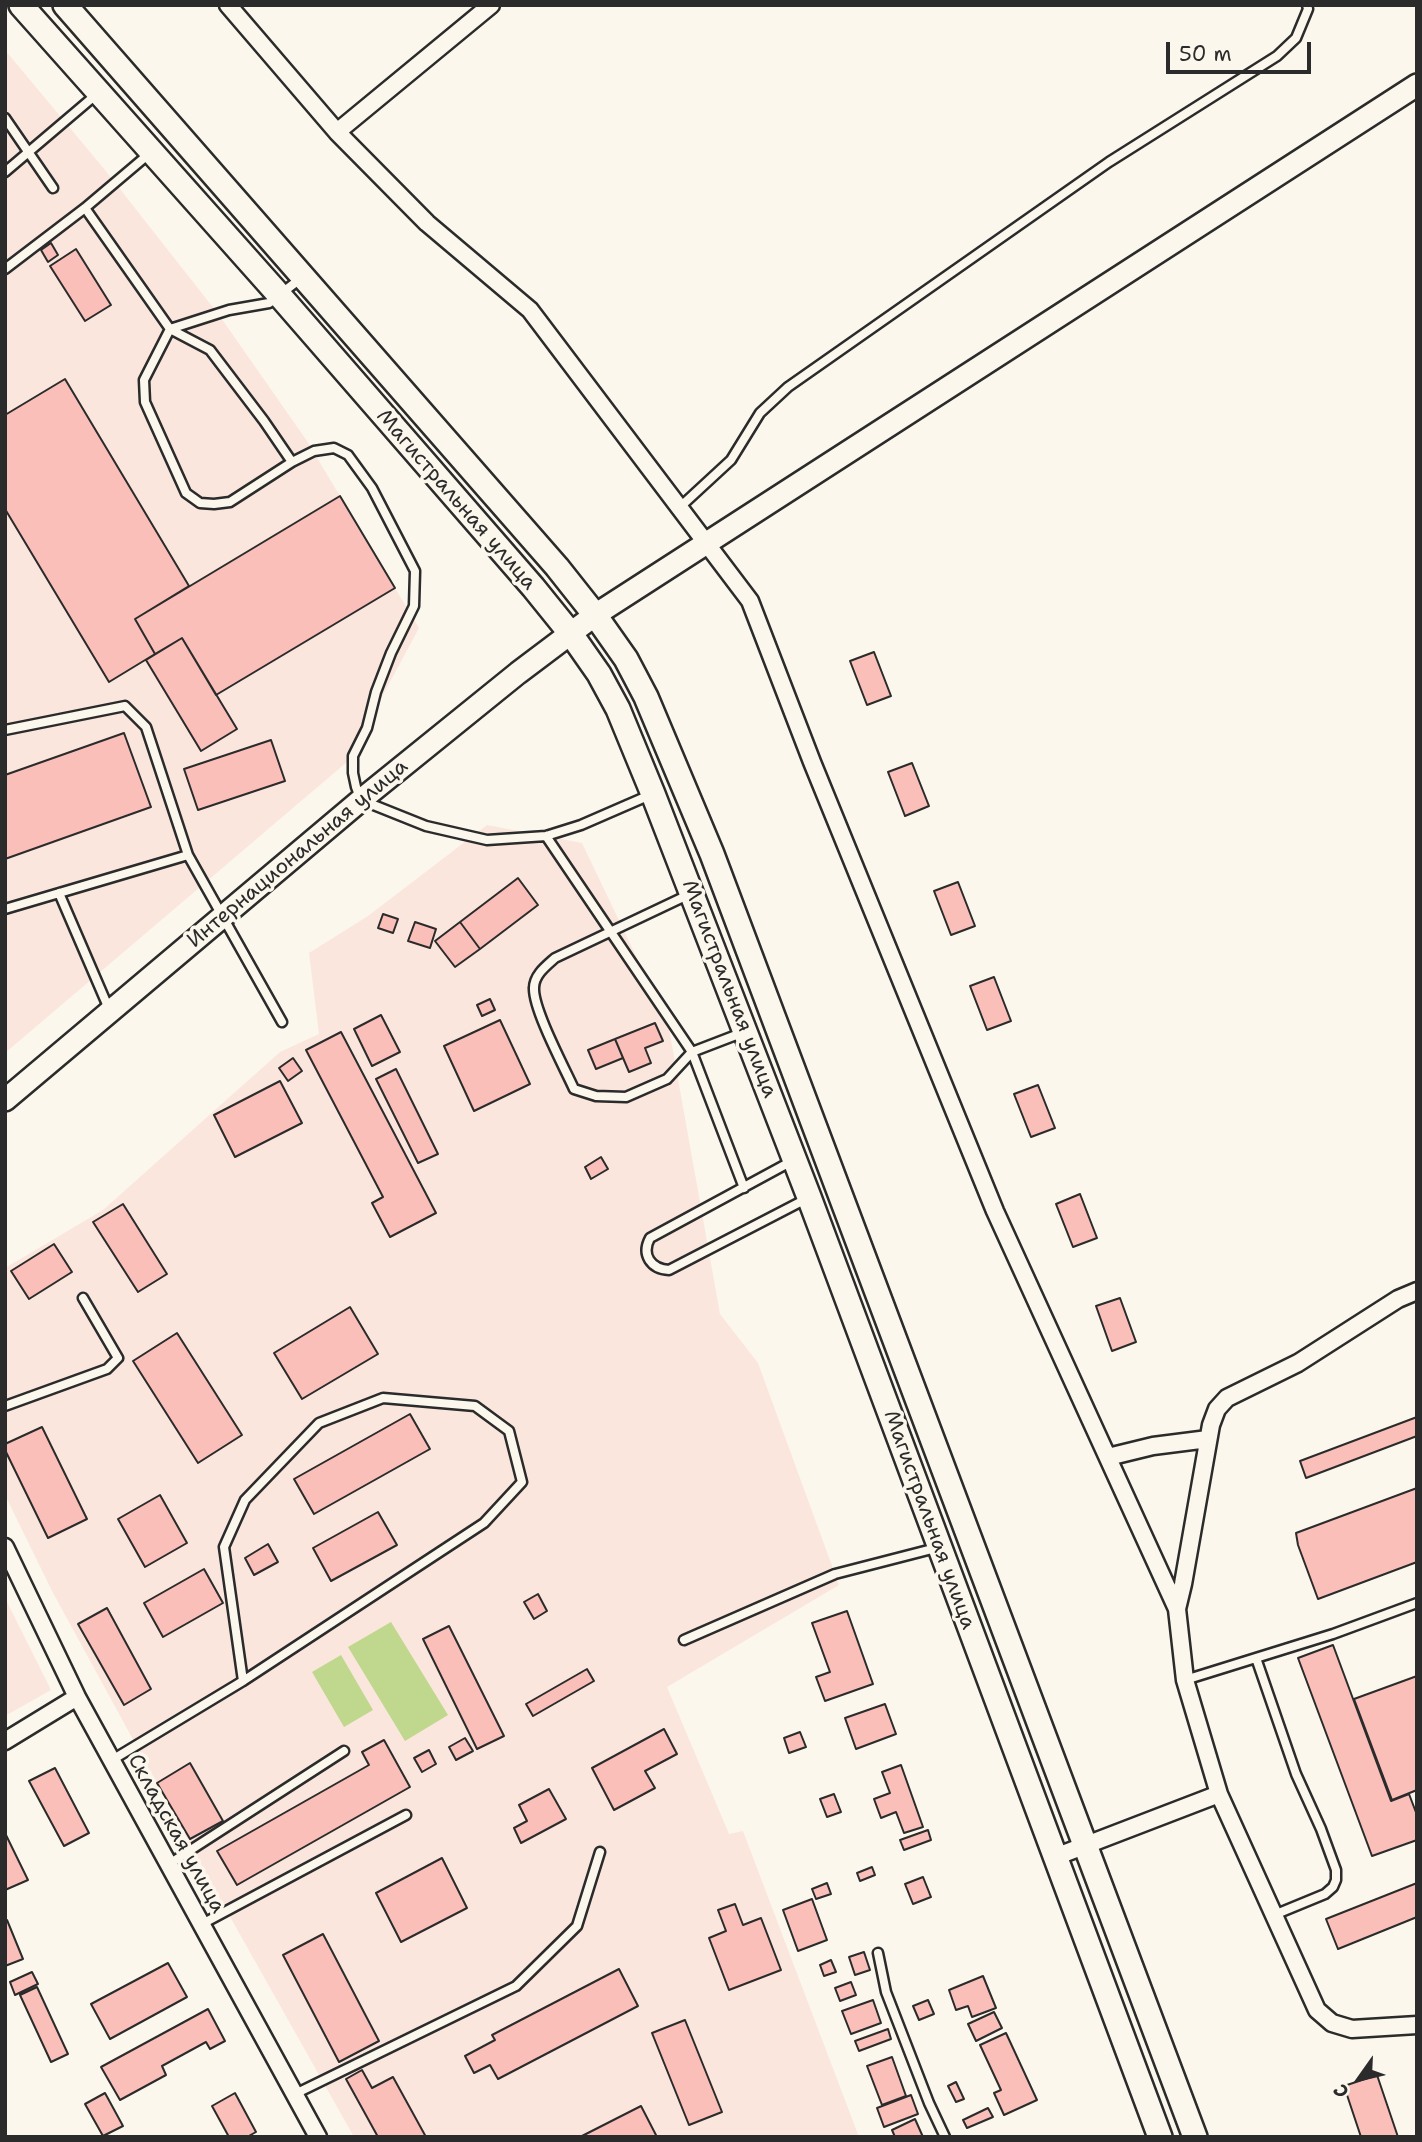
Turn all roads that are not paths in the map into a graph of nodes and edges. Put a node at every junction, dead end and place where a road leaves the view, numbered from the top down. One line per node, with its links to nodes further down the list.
1 (21, 5): 7 (main road, Магистральная улица)
2 (65, 5): 16 (main road, Магистральная улица)
3 (228, 5): 9 (street)
4 (491, 5): 9 (street)
5 (1307, 5): 20 (lane)
6 (1417, 85): 21 (street, Интернациональная улица)
7 (98, 93): 10 (lane); 11 (main road, Магистральная улица)
8 (5, 118): 10 (lane)
9 (337, 132): 20 (street)
10 (29, 152): 12 (lane); 13 (lane)
11 (150, 153): 14 (lane); 17 (main road, Магистральная улица)
12 (5, 172)
13 (53, 188)
14 (85, 208): 15 (lane); 18 (lane)
15 (5, 269)
16 (302, 277): 17 (lane); 22 (main road, Магистральная улица)
17 (280, 296): 18 (lane); 23 (main road, Магистральная улица)
18 (170, 329): 19 (lane); 19 (lane)
19 (292, 462): 26 (lane)
20 (679, 508): 21 (street)
21 (706, 543): 22 (street, Интернациональная улица); 46 (street)
22 (595, 615): 23 (street, Интернациональная улица); 61 (main road, Магистральная улица)
23 (571, 634): 25 (main road, Магистральная улица); 26 (street, Интернациональная улица)
24 (5, 730): 28 (lane)
25 (653, 794): 27 (lane); 29 (main road, Магистральная улица)
26 (361, 800): 27 (lane); 32 (street, Интернациональная улица)
27 (546, 836): 33 (lane)
28 (188, 855): 30 (lane); 32 (lane)
29 (692, 892): 33 (lane); 36 (main road, Магистральная улица)
30 (59, 893): 31 (lane); 34 (lane)
31 (5, 909)
32 (223, 915): 34 (street, Интернациональная улица); 35 (lane)
33 (610, 932): 37 (lane); 37 (lane)
34 (111, 1013): 38 (street, Интернациональная улица)
35 (282, 1022)
36 (745, 1031): 37 (lane); 39 (main road, Магистральная улица)
37 (692, 1052): 40 (lane)
38 (5, 1100)
39 (795, 1160): 40 (lane); 41 (main road, Магистральная улица)
40 (744, 1188): 41 (lane)
41 (809, 1198): 48 (main road, Магистральная улица)
42 (1417, 1291): 45 (street)
43 (83, 1298): 44 (lane)
44 (5, 1406)
45 (1208, 1439): 46 (street); 50 (street)
46 (1108, 1457): 50 (street)
47 (5, 1547): 55 (street, Складская улица)
48 (939, 1547): 51 (lane); 63 (main road, Магистральная улица)
49 (1417, 1603): 52 (lane)
50 (1177, 1609): 53 (street)
51 (684, 1640)
52 (1256, 1658): 53 (lane); 65 (lane)
53 (1185, 1680): 59 (street)
54 (243, 1681): 54 (lane); 58 (lane)
55 (77, 1697): 56 (street); 58 (street, Складская улица)
56 (5, 1741)
57 (344, 1751): 64 (lane)
58 (112, 1760): 64 (street, Складская улица)
59 (1219, 1794): 61 (street); 65 (street)
60 (406, 1815): 66 (lane)
61 (1084, 1845): 63 (street); 73 (main road, Магистральная улица)
62 (600, 1852): 69 (lane)
63 (1055, 1857): 72 (main road, Магистральная улица)
64 (169, 1864): 66 (street, Складская улица)
65 (1274, 1915): 68 (street)
66 (202, 1924): 69 (street, Складская улица)
67 (878, 1953): 71 (lane)
68 (1417, 2025)
69 (295, 2094): 70 (street, Складская улица)
70 (318, 2137)
71 (945, 2137)
72 (1160, 2137)
73 (1195, 2137)

